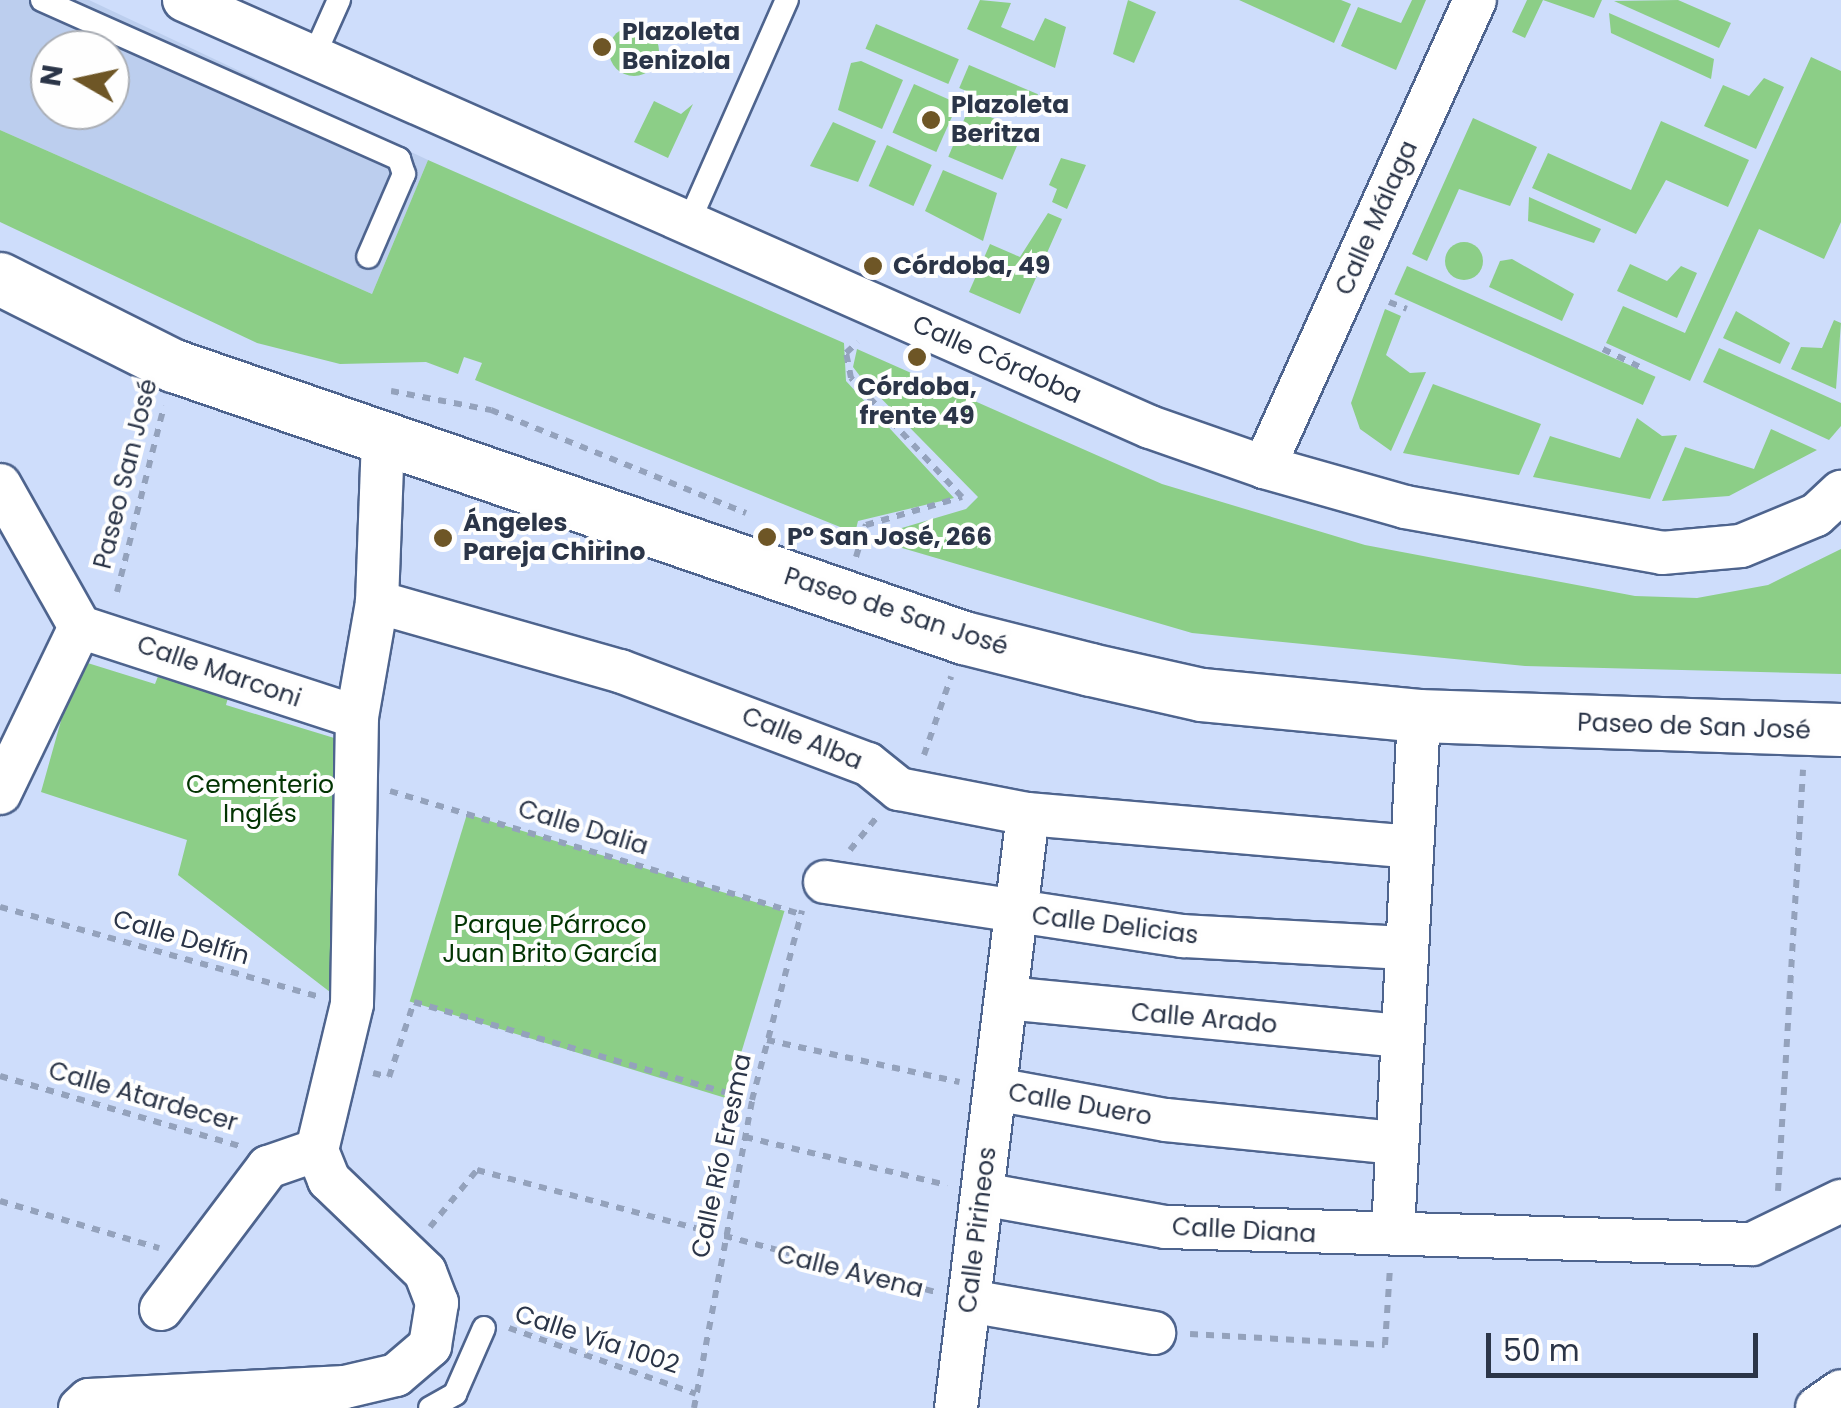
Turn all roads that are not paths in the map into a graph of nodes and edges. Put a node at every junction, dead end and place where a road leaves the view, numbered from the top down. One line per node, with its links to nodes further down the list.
1 (42, 0): 8 (lane)
2 (184, 0): 6 (street, Calle Córdoba)
3 (339, 0): 6 (lane)
4 (787, 0): 7 (lane)
5 (1475, 0): 11 (street, Calle Málaga)
6 (313, 58): 7 (street, Calle Córdoba)
7 (688, 224): 11 (street, Calle Córdoba)
8 (368, 257)
9 (0, 280): 10 (street, Paseo de San José)
10 (382, 415): 14 (street); 16 (street, Paseo de San José)
11 (1268, 458): 13 (street, Calle Córdoba)
12 (0, 485): 15 (street)
13 (1841, 492)
14 (377, 602): 17 (street); 20 (street, Calle Alba)
15 (80, 627): 17 (street, Calle Marconi); 19 (street)
16 (1419, 716): 18 (street, Paseo de San José); 21 (street)
17 (357, 717): 29 (street)
18 (1823, 732)
19 (0, 793)
20 (1028, 814): 21 (street, Calle Alba); 23 (street, Calle Pirineos)
21 (1412, 847): 24 (street)
22 (812, 898): 23 (street, Calle Delicias)
23 (1016, 913): 24 (street, Calle Delicias); 25 (street, Calle Pirineos)
24 (1407, 948): 26 (street)
25 (1006, 998): 26 (street, Calle Arado); 27 (street, Calle Pirineos)
26 (1402, 1036): 28 (street)
27 (995, 1089): 28 (street, Calle Duero); 30 (street, Calle Pirineos)
28 (1397, 1143): 32 (street)
29 (317, 1150): 34 (street); 37 (street)
30 (982, 1194): 32 (street, Calle Diana); 33 (street, Calle Pirineos)
31 (1841, 1201): 32 (street, Calle Diana)
32 (1393, 1232)
33 (970, 1300): 36 (street); 40 (street, Calle Pirineos)
34 (161, 1310)
35 (484, 1328): 39 (lane)
36 (1154, 1332)
37 (308, 1399): 38 (street)
38 (80, 1408)
39 (430, 1408)
40 (956, 1408)

